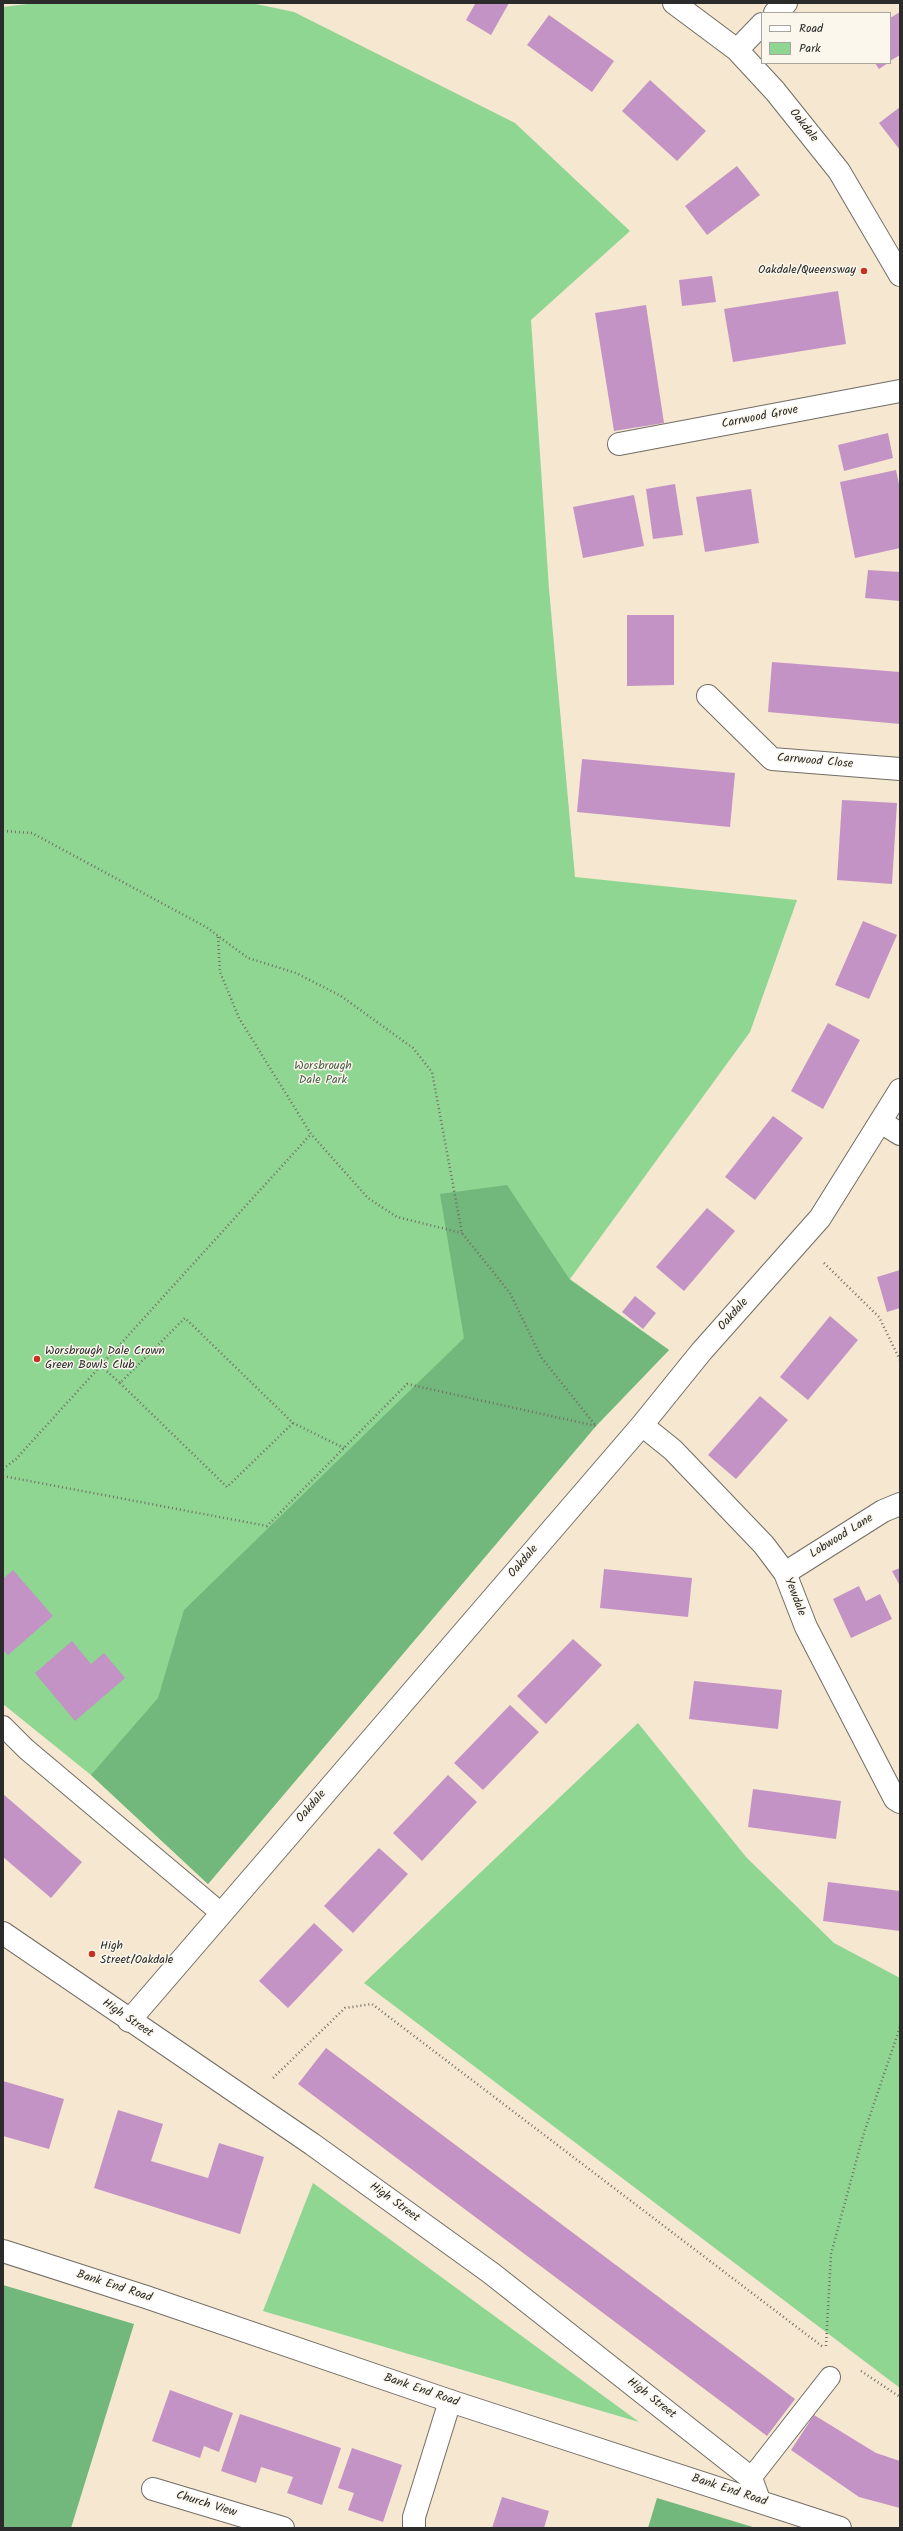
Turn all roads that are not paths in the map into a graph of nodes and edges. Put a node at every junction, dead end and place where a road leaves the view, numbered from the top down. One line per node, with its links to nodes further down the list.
1 (674, 3): 5 (street, Oakdale)
2 (786, 3): 3 (street)
3 (776, 12)
4 (761, 25): 5 (street)
5 (737, 50): 6 (street, Oakdale)
6 (900, 275)
7 (900, 391): 8 (street, Carrwood Grove)
8 (619, 444)
9 (708, 696): 10 (street, Carrwood Close)
10 (900, 769)
11 (900, 1090): 12 (street, Oakdale)
12 (881, 1122): 13 (street); 14 (street, Oakdale)
13 (900, 1134)
14 (642, 1424): 16 (street, Yewdale); 19 (street, Oakdale)
15 (900, 1504): 16 (street, Lobwood Lane)
16 (785, 1573): 18 (street, Yewdale)
17 (3, 1726): 19 (lane)
18 (900, 1802)
19 (221, 1913): 21 (street, Oakdale)
20 (3, 1932): 21 (street, High Street)
21 (129, 2021): 25 (street, High Street)
22 (3, 2251): 24 (street, Bank End Road)
23 (830, 2377): 25 (lane)
24 (450, 2401): 27 (street, Bank End Road); 29 (street)
25 (751, 2478): 27 (street)
26 (153, 2489): 28 (street, Church View)
27 (759, 2500): 30 (street, Bank End Road)
28 (283, 2528)
29 (414, 2528)
30 (840, 2528)

